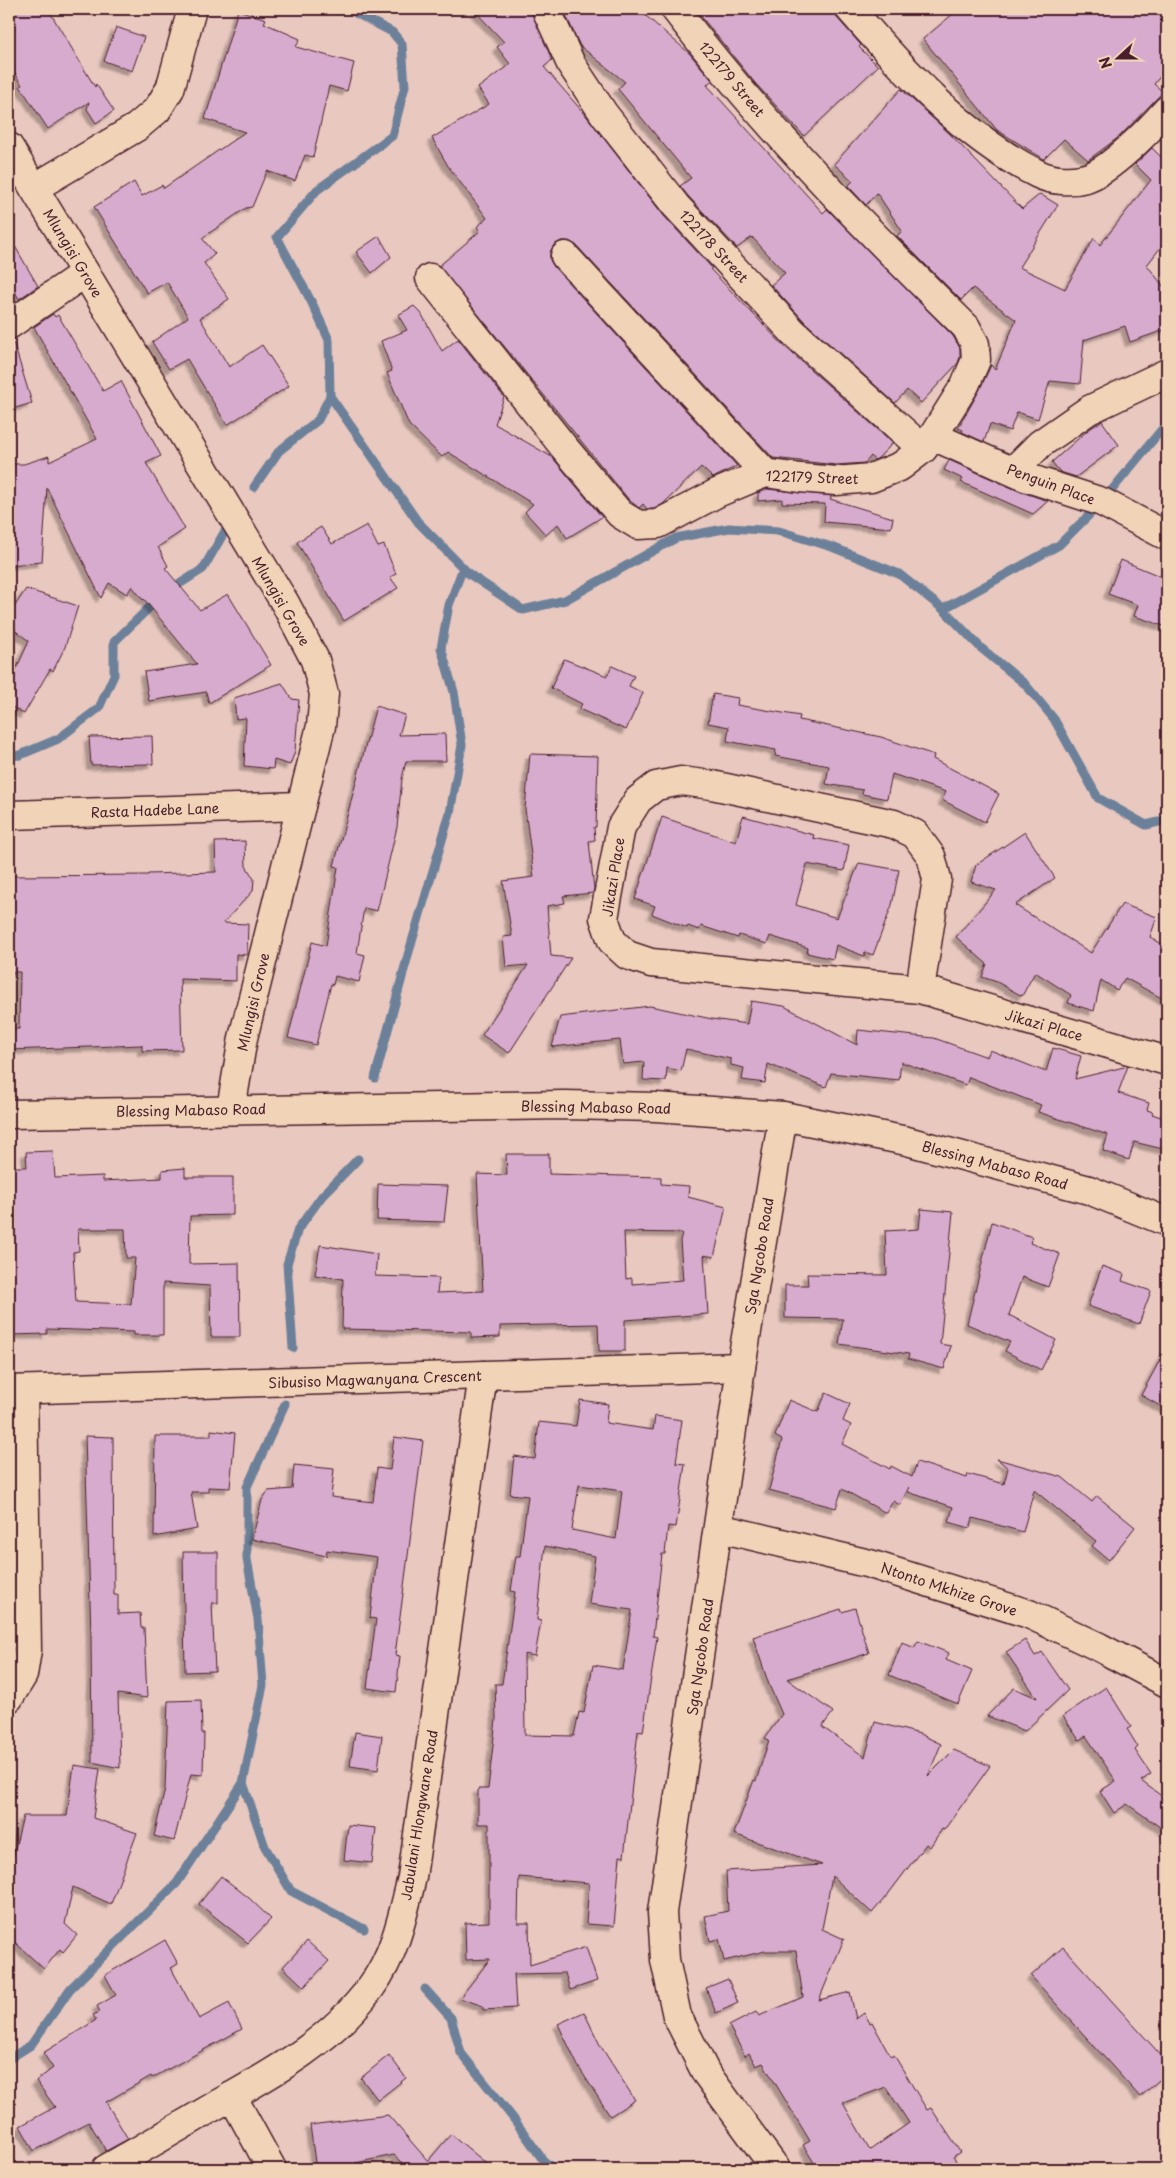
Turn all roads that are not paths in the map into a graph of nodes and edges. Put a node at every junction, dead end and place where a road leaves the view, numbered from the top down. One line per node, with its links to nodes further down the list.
1 (192, 9): 7 (street)
2 (546, 9): 13 (street, 122178 Street)
3 (675, 9): 13 (street, 122179 Street)
4 (850, 9): 5 (street)
5 (1167, 110)
6 (9, 147): 7 (street, Mlungisi Grove)
7 (34, 188): 9 (street, Mlungisi Grove)
8 (565, 256): 15 (street)
9 (85, 273): 11 (street); 17 (street, Mlungisi Grove)
10 (430, 278): 15 (street, 122179 Street)
11 (9, 325)
12 (1167, 373): 14 (street)
13 (928, 442): 14 (street, Penguin Place); 15 (street, 122179 Street)
14 (1013, 472): 16 (street, Penguin Place)
15 (765, 473)
16 (1167, 536)
17 (301, 806): 18 (street, Rasta Hadebe Lane); 21 (street, Mlungisi Grove)
18 (9, 815)
19 (920, 989): 19 (street, Jikazi Place); 20 (street, Jikazi Place)
20 (1167, 1061)
21 (231, 1109): 22 (street, Blessing Mabaso Road); 23 (street, Blessing Mabaso Road)
22 (9, 1114)
23 (783, 1116): 24 (street, Blessing Mabaso Road); 25 (street, Sga Ngcobo Road)
24 (1167, 1222)
25 (741, 1368): 26 (street, Sibusiso Magwanyana Crescent); 28 (street, Sga Ngcobo Road)
26 (483, 1376): 27 (street, Sibusiso Magwanyana Crescent); 31 (street, Jabulani Hlongwane Road)
27 (16, 1390): 30 (street)
28 (719, 1528): 29 (street, Ntonto Mkhize Grove); 34 (street, Sga Ngcobo Road)
29 (1167, 1683)
30 (9, 1698)
31 (232, 2096): 32 (street, Jabulani Hlongwane Road); 33 (street)
32 (106, 2169)
33 (272, 2169)
34 (776, 2169)

